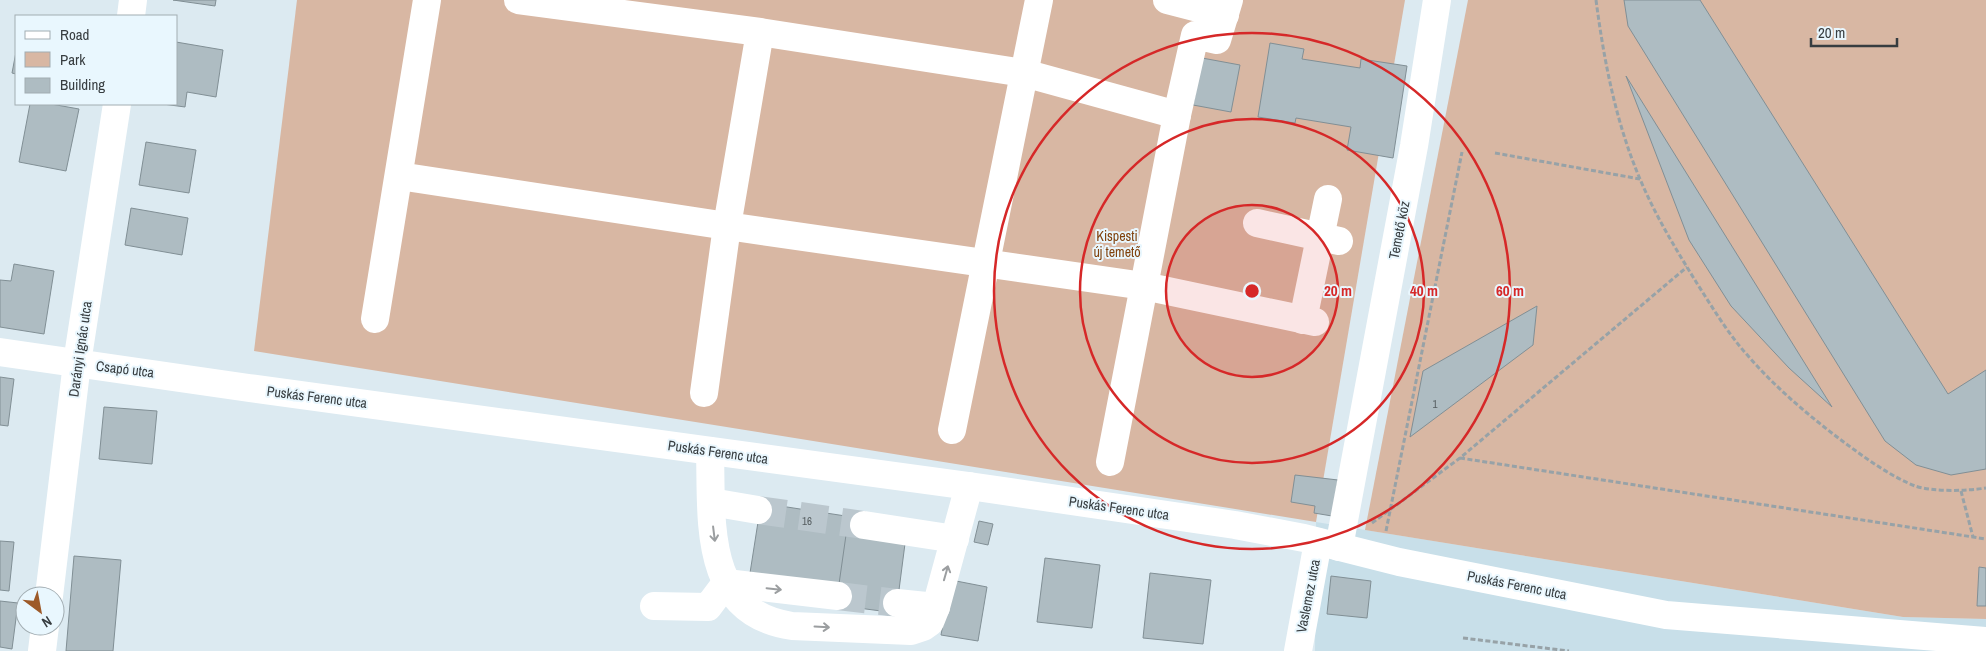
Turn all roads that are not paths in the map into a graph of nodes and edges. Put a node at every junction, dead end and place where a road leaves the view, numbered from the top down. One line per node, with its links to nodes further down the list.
1 (133, 0): 8 (street)
2 (427, 0): 13 (street)
3 (518, 0): 9 (street)
4 (1039, 0): 10 (street)
5 (1167, 0): 7 (street)
6 (1437, 0): 33 (street, Temető köz)
7 (1227, 7): 12 (street)
8 (131, 15)
9 (760, 32): 10 (street); 16 (street)
10 (1024, 73): 12 (street); 18 (street)
11 (117, 105): 22 (street, Darányi Ignác utca)
12 (1177, 115): 19 (street)
13 (399, 176): 16 (street); 20 (street)
14 (1328, 200): 17 (street)
15 (1257, 223): 17 (street)
16 (727, 226): 18 (street); 24 (street)
17 (1329, 239): 19 (street)
18 (986, 263): 19 (street); 25 (street)
19 (1144, 286): 27 (street)
20 (375, 319)
21 (0, 352): 22 (street, Csapó utca)
22 (77, 363): 23 (street, Csapó utca); 35 (street, Darányi Ignác utca)
23 (250, 388): 26 (street, Puskás Ferenc utca)
24 (704, 393)
25 (952, 430)
26 (710, 451): 28 (street, Puskás Ferenc utca); 29 (street)
27 (1110, 462)
28 (969, 486): 32 (street); 33 (street, Puskás Ferenc utca)
29 (711, 502): 30 (street); 34 (street, one-way to 34)
30 (758, 510)
31 (864, 525): 32 (street)
32 (955, 539): 39 (street, one-way to 32)
33 (1329, 545): 41 (street, Puskás Ferenc utca); 43 (street, Vaslemez utca)
34 (726, 583): 36 (street, one-way to 36); 38 (street); 39 (street, one-way to 39)
35 (50, 586)
36 (838, 596)
37 (897, 603): 39 (street)
38 (654, 606)
39 (936, 607)
40 (44, 636): 42 (street)
41 (1986, 642)
42 (42, 651)
43 (1298, 651)

